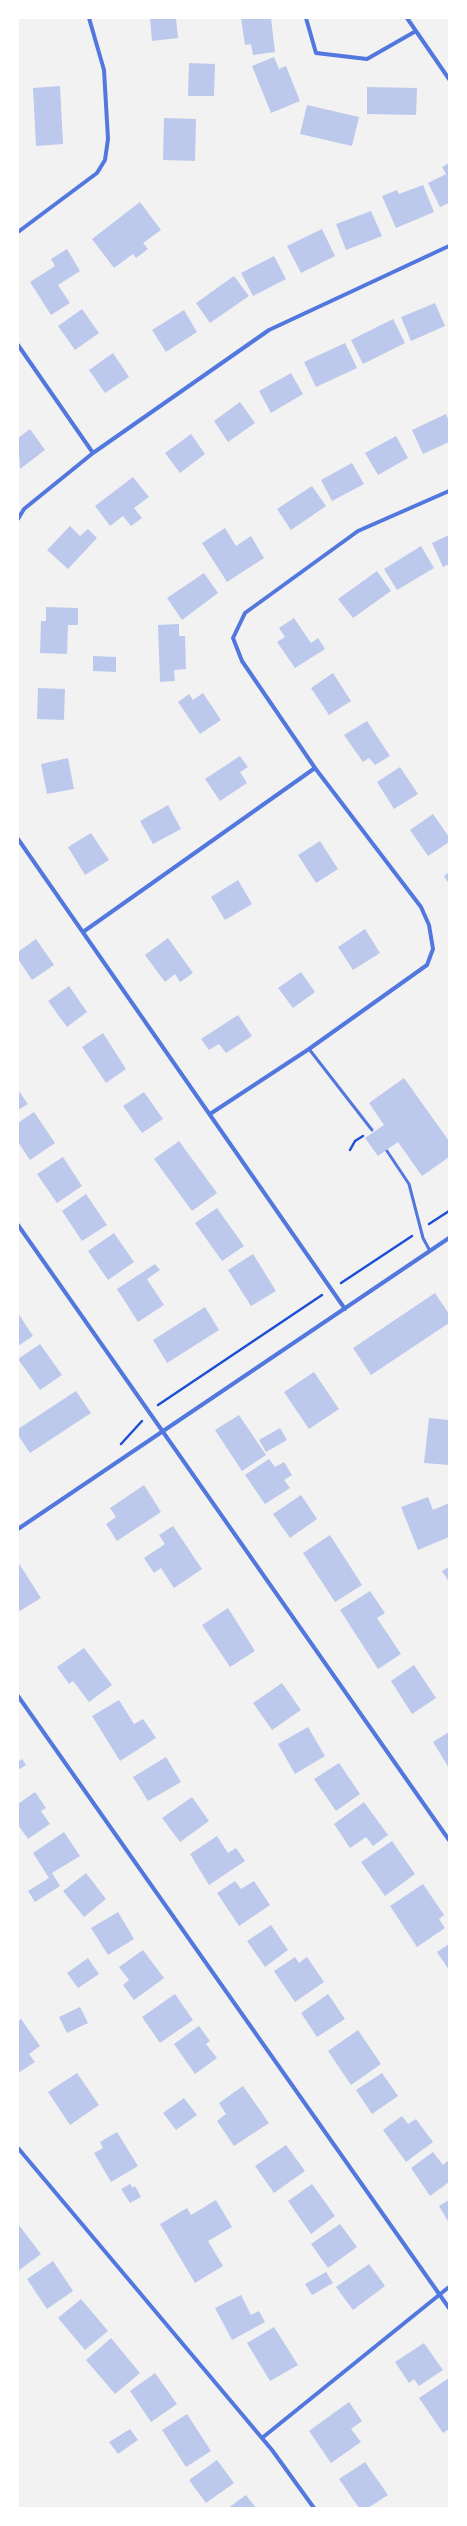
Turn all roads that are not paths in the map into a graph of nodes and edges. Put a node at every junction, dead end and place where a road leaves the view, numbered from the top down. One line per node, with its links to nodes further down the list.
1 (90, 18): 6 (street)
2 (306, 18): 4 (street)
3 (407, 18): 4 (street)
4 (416, 32): 5 (street)
5 (449, 79)
6 (18, 232)
7 (449, 246): 9 (street)
8 (18, 345): 9 (street)
9 (93, 453): 11 (street)
10 (449, 491): 12 (street)
11 (18, 519)
12 (315, 768): 14 (street); 15 (street)
13 (18, 839): 14 (street)
14 (83, 932): 16 (street)
15 (309, 1049): 16 (street); 17 (lane)
16 (210, 1114): 22 (street)
17 (372, 1130)
18 (387, 1151): 21 (lane)
19 (18, 1225): 23 (street)
20 (449, 1238): 21 (street)
21 (430, 1251): 22 (street)
22 (345, 1309): 23 (street)
23 (162, 1432): 24 (street); 26 (street)
24 (18, 1529)
25 (18, 1696): 29 (street)
26 (449, 1840)
27 (18, 2148): 31 (street)
28 (449, 2287): 29 (street)
29 (440, 2294): 30 (street); 31 (street)
30 (449, 2308)
31 (262, 2438): 32 (street)
32 (314, 2508)

